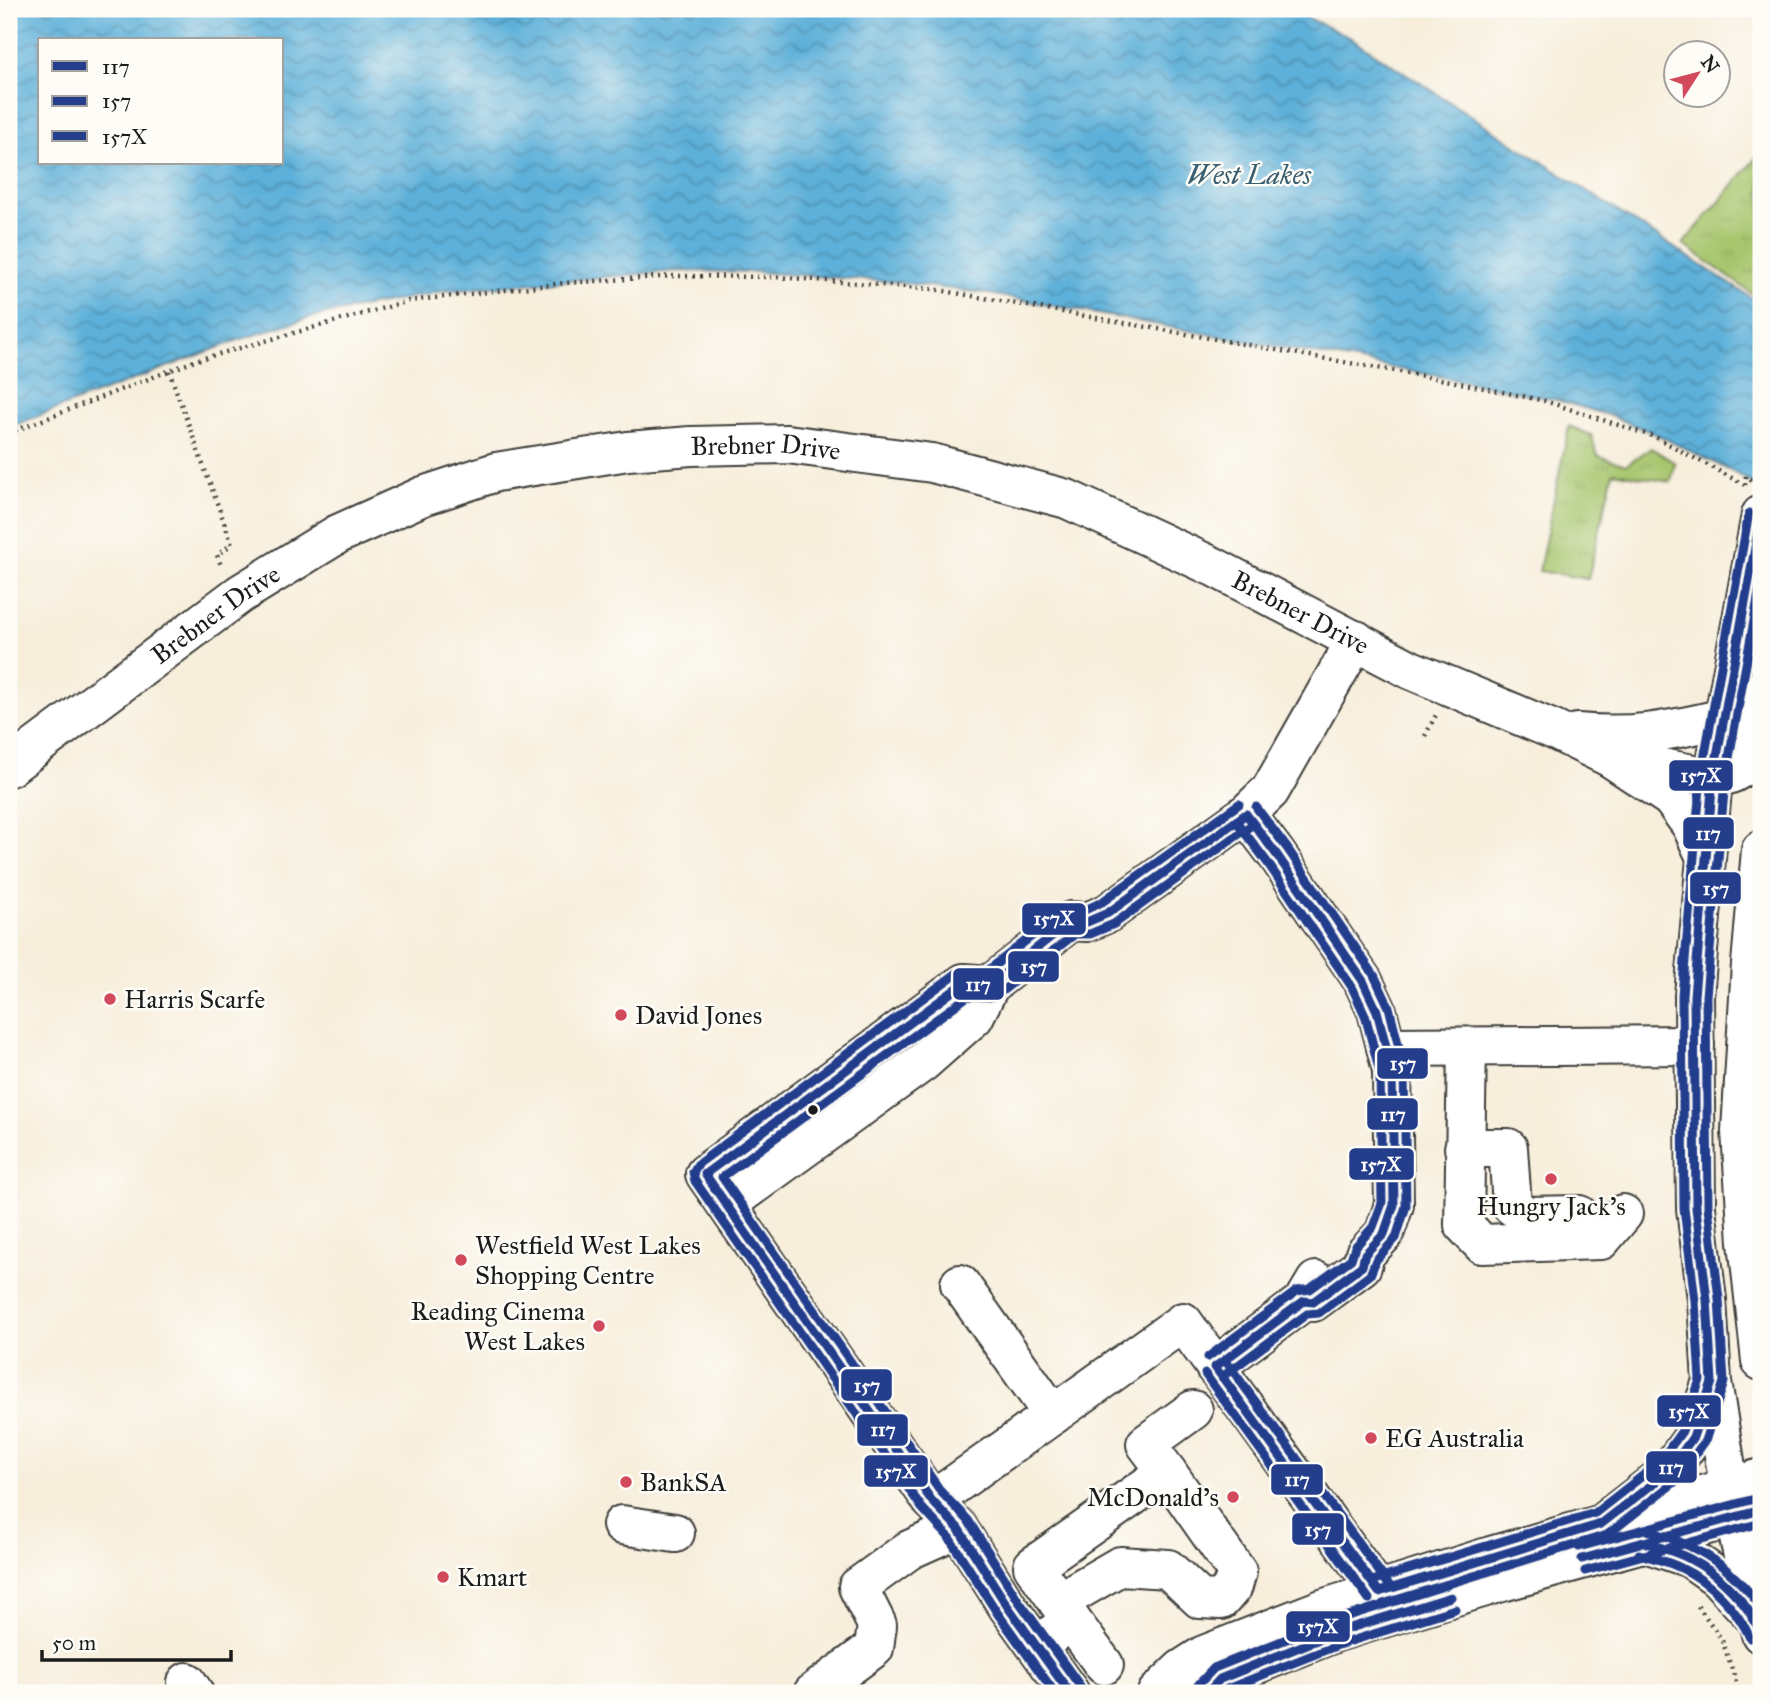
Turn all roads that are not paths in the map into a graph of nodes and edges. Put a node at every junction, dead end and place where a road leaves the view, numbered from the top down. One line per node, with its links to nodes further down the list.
1 (1758, 529): 4 (street)
2 (1356, 640): 5 (street, Brebner Drive); 7 (street, Brebner Drive); 9 (street)
3 (1761, 691): 8 (street)
4 (1724, 718): 5 (street, Brebner Drive); 8 (street)
5 (1554, 730): 6 (street, Brebner Drive)
6 (1611, 758): 8 (street, Brebner Drive); 11 (street)
7 (9, 767)
8 (1713, 778): 11 (street)
9 (1246, 814): 14 (street); 24 (street)
10 (1761, 850): 17 (street)
11 (1705, 855): 12 (street)
12 (1695, 1045): 13 (street); 19 (street)
13 (1467, 1047): 14 (street); 15 (street)
14 (1386, 1048): 18 (street)
15 (1464, 1148)
16 (960, 1284): 21 (street)
17 (1761, 1361)
18 (1215, 1367): 21 (street); 30 (street)
19 (1712, 1382): 23 (street); 25 (street)
20 (1193, 1410): 22 (street)
21 (1053, 1415): 24 (street)
22 (1167, 1472): 31 (street); 31 (street)
23 (1746, 1498): 25 (street); 29 (street); 32 (street)
24 (932, 1501): 28 (street)
25 (1601, 1524): 30 (street)
26 (622, 1525): 27 (street)
27 (675, 1533)
28 (967, 1542): 31 (street); 34 (street); 35 (street)
29 (1643, 1542): 32 (street); 37 (street)
30 (1379, 1591): 36 (street)
31 (1059, 1620): 33 (street)
32 (1760, 1628)
33 (1097, 1679)
34 (813, 1693)
35 (1070, 1693)
36 (1157, 1693)
37 (1208, 1693)

